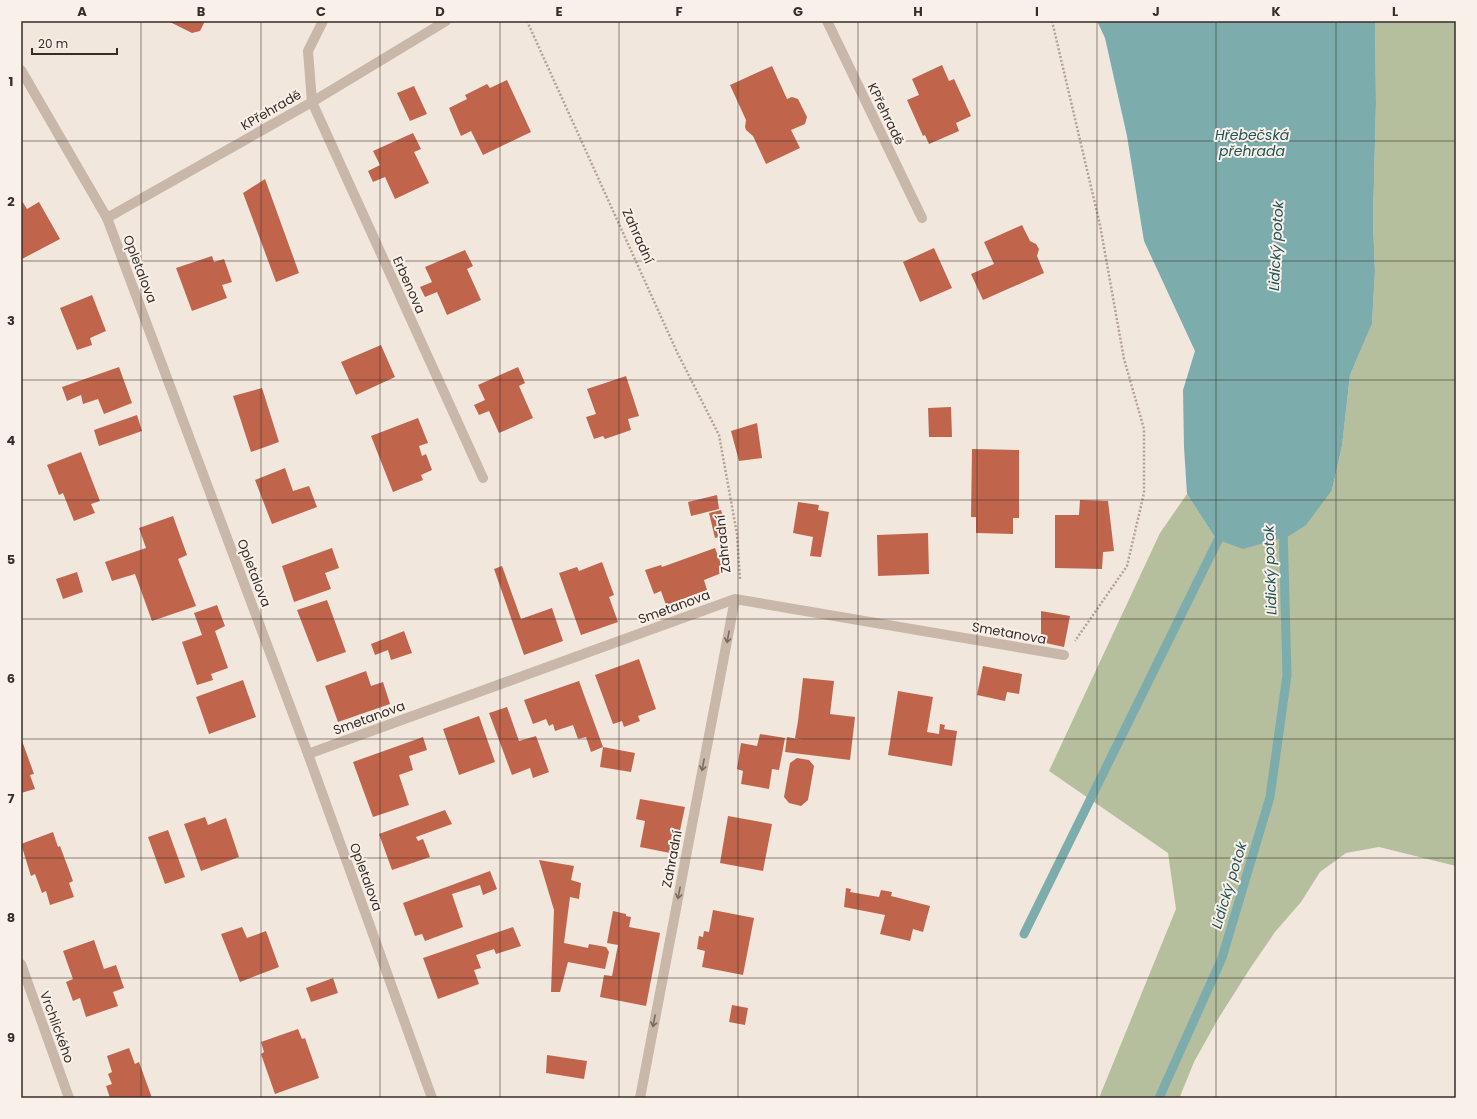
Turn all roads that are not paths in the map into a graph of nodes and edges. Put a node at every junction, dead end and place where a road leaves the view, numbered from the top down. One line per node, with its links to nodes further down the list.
1 (323, 21): 5 (street, Erbenova)
2 (446, 21): 5 (street, KPřehradě)
3 (827, 21): 7 (street, KPřehradě)
4 (21, 70): 6 (street, Opletalova)
5 (312, 102): 6 (street, KPřehradě); 8 (street, Erbenova)
6 (107, 218): 11 (street, Opletalova)
7 (922, 218)
8 (483, 478)
9 (735, 599): 10 (street, Smetanova); 11 (street, Smetanova); 15 (street, Zahradní, one-way to 15)
10 (1064, 656)
11 (308, 754): 14 (street, Opletalova)
12 (21, 964): 13 (street, Vrchlického)
13 (69, 1098)
14 (432, 1098)
15 (640, 1098)

